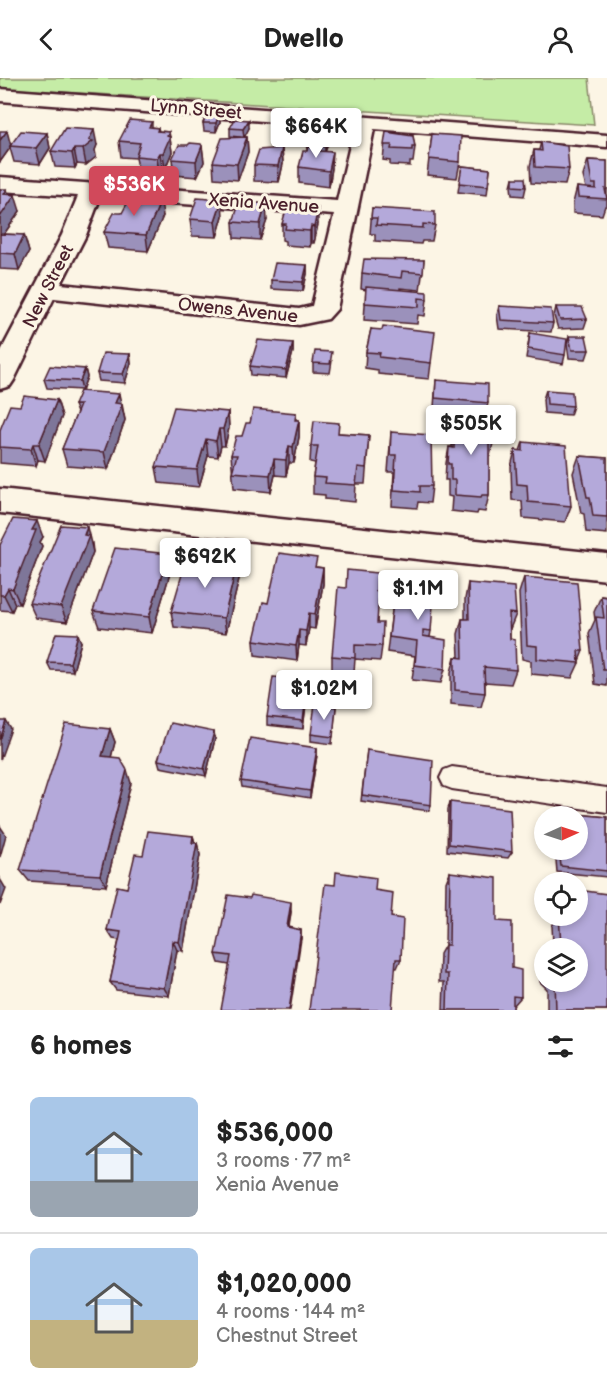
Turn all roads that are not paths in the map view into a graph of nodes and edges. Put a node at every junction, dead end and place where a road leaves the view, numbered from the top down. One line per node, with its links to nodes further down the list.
1 (0, 95): 2 (street, Lynn Street)
2 (365, 125): 3 (street, Lynn Street); 6 (street)
3 (607, 141)
4 (0, 184): 5 (street, Xenia Avenue)
5 (92, 190): 6 (street, Xenia Avenue); 7 (street, New Street)
6 (348, 209): 7 (street, Owens Avenue)
7 (48, 290): 8 (street, New Street)
8 (0, 380)
9 (0, 501): 10 (street)
10 (607, 567)
11 (452, 778): 12 (lane)
12 (607, 800)

